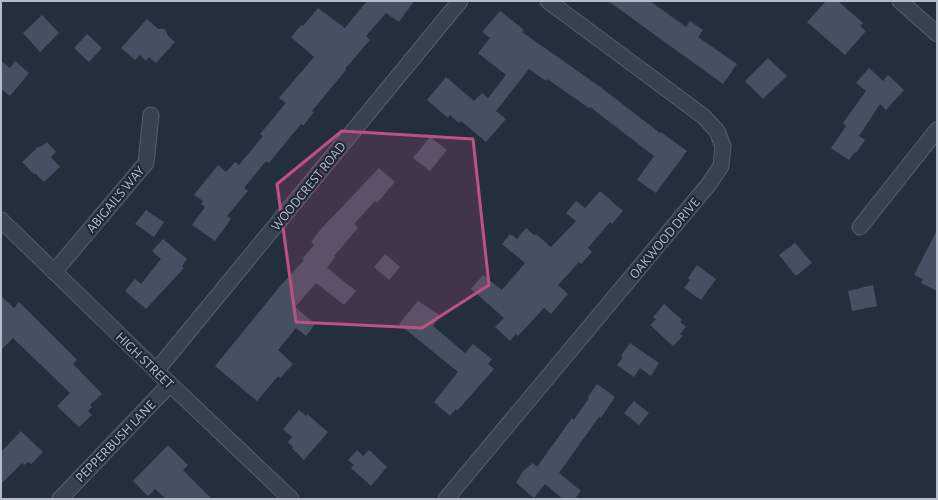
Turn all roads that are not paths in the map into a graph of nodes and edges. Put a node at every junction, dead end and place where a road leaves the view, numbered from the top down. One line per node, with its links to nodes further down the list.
1 (460, 1): 10 (street, WOODCREST ROAD)
2 (548, 1): 14 (street, OAKWOOD DRIVE)
3 (900, 1): 4 (street)
4 (937, 34)
5 (151, 115): 9 (street, ABIGAIL'S WAY)
6 (937, 130): 8 (street)
7 (1, 220): 9 (street, HIGH STREET)
8 (860, 227)
9 (54, 272): 10 (street, HIGH STREET)
10 (156, 371): 11 (street, HIGH STREET)
11 (170, 384): 12 (street, PEPPERBUSH LANE); 13 (street, HIGH STREET)
12 (60, 499)
13 (291, 499)
14 (446, 499)

